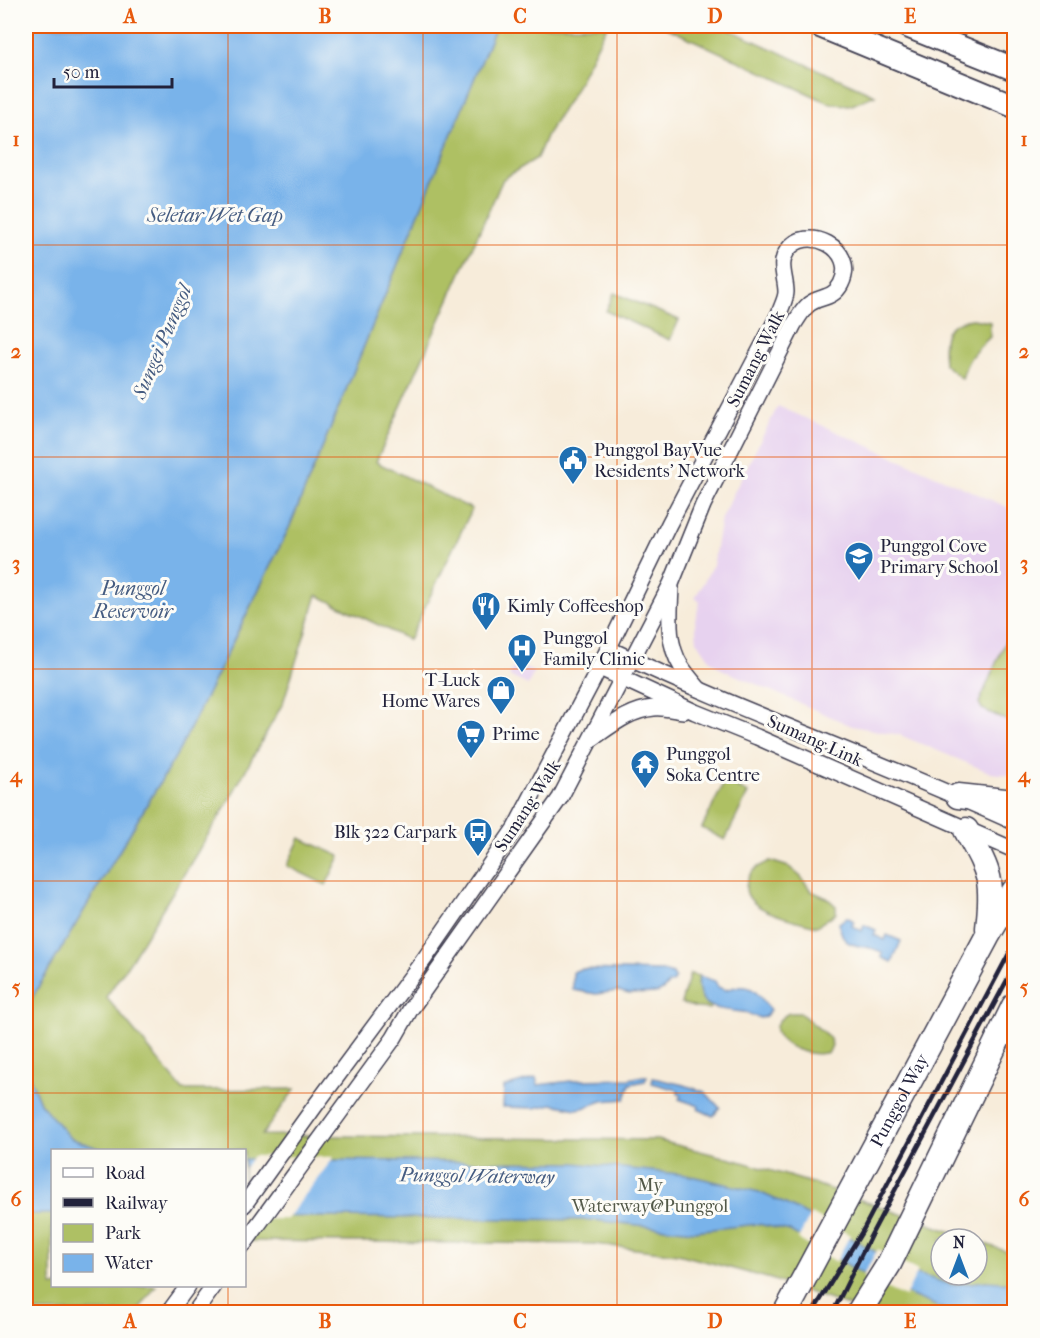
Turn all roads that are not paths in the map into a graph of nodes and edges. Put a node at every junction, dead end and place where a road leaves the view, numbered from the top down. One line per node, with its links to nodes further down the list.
1 (820, 26): 4 (main road)
2 (907, 26): 3 (main road)
3 (1014, 69)
4 (1014, 106)
5 (671, 584): 6 (street, Sumang Walk); 7 (street, Sumang Walk); 10 (street)
6 (609, 649): 7 (street, Sumang Link); 8 (street, Sumang Walk)
7 (630, 660): 9 (street, Sumang Walk); 10 (street, Sumang Link)
8 (600, 668): 9 (street, Sumang Link); 21 (street, Sumang Walk)
9 (621, 678): 11 (street, Sumang Link); 12 (street, Sumang Walk)
10 (701, 692): 13 (street, Sumang Link)
11 (695, 712): 12 (street); 16 (street, Sumang Link)
12 (589, 741): 22 (street, Sumang Walk)
13 (958, 796): 14 (main road); 15 (street, Sumang Link)
14 (1014, 802)
15 (1014, 822)
16 (966, 830): 17 (street, Sumang Link); 19 (main road)
17 (1014, 850)
18 (1014, 891): 19 (main road, Punggol Way)
19 (987, 937): 27 (main road, Punggol Way)
20 (1014, 1006): 28 (main road)
21 (246, 1202)
22 (246, 1241)
23 (187, 1287): 25 (street)
24 (213, 1287): 26 (street)
25 (169, 1312)
26 (195, 1312)
27 (786, 1312)
28 (859, 1312)

